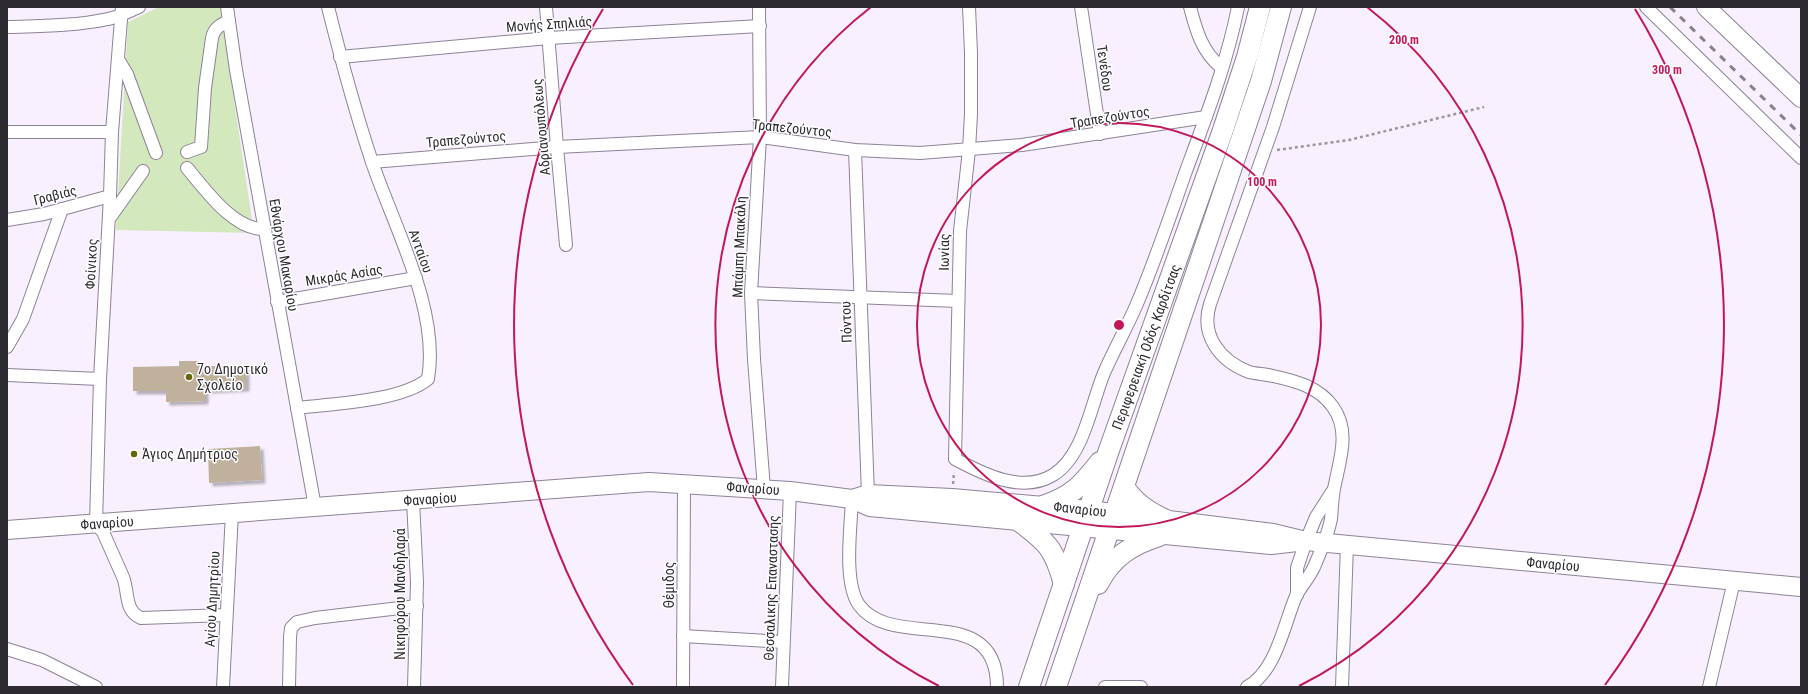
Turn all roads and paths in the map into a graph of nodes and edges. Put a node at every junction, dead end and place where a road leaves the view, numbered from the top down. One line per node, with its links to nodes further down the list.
1 (140, 7): 15 (street)
2 (227, 7): 16 (street, Εθνάρχου Μακαρίου)
3 (328, 7): 20 (street, Ανταίου)
4 (546, 7): 19 (street, Αδριανουπόλεως)
5 (759, 7): 17 (street, Μπάμπη Μπακάλη)
6 (969, 7): 32 (street, Ιωνίας)
7 (1081, 7): 28 (street, Τενέδου)
8 (1190, 7): 22 (street)
9 (1238, 7): 22 (street)
10 (1260, 7): 55 (main road, Περιφερειακή Οδός Καρδίτσας)
11 (1281, 7): 58 (main road, Περιφερειακή Οδός Καρδίτσας)
12 (1310, 7): 33 (street)
13 (1646, 7): 36 (street)
14 (1706, 7): 23 (main road)
15 (122, 11): 18 (street); 21 (street, Φοίνικος)
16 (229, 21): 34 (street); 44 (street, Εθνάρχου Μακαρίου)
17 (760, 26): 19 (street, Μονής Σπηλιάς); 29 (street, Μπάμπη Μπακάλη)
18 (7, 27)
19 (549, 38): 20 (street, Μονής Σπηλιάς); 30 (street, Αδριανουπόλεως)
20 (340, 57): 37 (street, Ανταίου)
21 (118, 59): 27 (street, Φοίνικος); 35 (street)
22 (1221, 67): 25 (street)
23 (1801, 98)
24 (1484, 107): 33 (path)
25 (1206, 117): 28 (street, Τραπεζούντος); 56 (street)
26 (7, 132): 27 (street)
27 (112, 132): 40 (street, Φοίνικος)
28 (1100, 134): 32 (street, Τραπεζούντος)
29 (760, 137): 30 (street, Τραπεζούντος); 31 (street, Τραπεζούντος); 47 (street, Μπάμπη Μπακάλη)
30 (557, 147): 37 (street, Τραπεζούντος); 45 (street, Αδριανουπόλεως)
31 (855, 150): 32 (street, Τραπεζούντος); 48 (street, Πόντου)
32 (969, 150): 49 (street, Ιωνίας)
33 (1264, 151): 60 (street)
34 (187, 152)
35 (156, 154)
36 (1801, 158)
37 (372, 162): 46 (street, Ανταίου)
38 (187, 168): 44 (street)
39 (143, 171): 43 (street)
40 (110, 196): 41 (street, Γραβιάς); 43 (street, Φοίνικος)
41 (62, 209): 42 (street, Γραβιάς); 51 (street)
42 (7, 220)
43 (109, 220): 53 (street, Φοίνικος)
44 (265, 229): 50 (street, Εθνάρχου Μακαρίου)
45 (566, 245)
46 (416, 278): 50 (street, Μικράς Ασίας); 54 (street, Ανταίου)
47 (751, 294): 48 (street); 59 (street, Μπάμπη Μπακάλη)
48 (860, 298): 49 (street); 62 (street, Πόντου)
49 (958, 301): 56 (street, Ιωνίας)
50 (277, 302): 54 (street, Εθνάρχου Μακαρίου)
51 (8, 345)
52 (7, 375): 53 (street)
53 (100, 379): 71 (street, Φοίνικος)
54 (297, 408): 66 (street, Εθνάρχου Μακαρίου)
55 (1109, 450): 65 (main road); 68 (main road, Περιφερειακή Οδός Καρδίτσας)
56 (955, 459): 63 (path)
57 (684, 483): 59 (main road, Φαναρίου); 64 (main road, Φαναρίου); 83 (street, Θέμιδος)
58 (1124, 487): 70 (main road, Περιφερειακή Οδός Καρδίτσας); 72 (main road)
59 (764, 489): 61 (main road, Φαναρίου)
60 (1334, 490): 74 (street); 74 (street)
61 (790, 491): 62 (main road, Φαναρίου); 84 (street, Θεσσαλικης Επαναστασης)
62 (860, 496): 63 (main road, Φαναρίου); 69 (main road, Φαναρίου); 92 (street, Πόντου)
63 (952, 498): 65 (main road, Φαναρίου)
64 (413, 500): 66 (main road, Φαναρίου); 80 (street, Νικηφόρου Μανδηλαρά)
65 (1043, 506): 68 (main road, Φαναρίου)
66 (315, 507): 67 (main road, Φαναρίου)
67 (232, 513): 71 (main road, Φαναρίου); 82 (street, Αγίου Δημητρίου)
68 (1086, 519): 69 (main road, Φαναρίου); 70 (main road, Φαναρίου); 77 (main road, Περιφερειακή Οδός Καρδίτσας)
69 (1019, 521): 77 (main road)
70 (1112, 522): 72 (main road, Φαναρίου); 81 (main road, Περιφερειακή Οδός Καρδίτσας)
71 (96, 524): 73 (main road, Φαναρίου); 82 (street)
72 (1162, 528): 74 (main road, Φαναρίου); 81 (main road)
73 (7, 530)
74 (1314, 542): 75 (main road, Φαναρίου); 79 (street); 79 (street)
75 (1347, 545): 76 (main road, Φαναρίου); 98 (street)
76 (1734, 581): 78 (main road, Φαναρίου); 99 (street)
77 (1064, 584): 93 (main road, Περιφερειακή Οδός Καρδίτσας)
78 (1801, 587)
79 (1297, 595): 97 (street)
80 (417, 606): 88 (street); 89 (street, Νικηφόρου Μανδηλαρά)
81 (1083, 608): 94 (main road, Περιφερειακή Οδός Καρδίτσας)
82 (226, 616): 87 (street, Αγίου Δημητρίου)
83 (683, 636): 84 (street); 90 (street, Θέμιδος)
84 (784, 642): 91 (street, Θεσσαλικης Επαναστασης)
85 (7, 649): 86 (street)
86 (96, 687)
87 (222, 687)
88 (289, 687)
89 (414, 687)
90 (682, 687)
91 (782, 687)
92 (997, 687)
93 (1029, 687)
94 (1056, 687)
95 (1105, 687): 96 (street)
96 (1141, 687)
97 (1247, 687)
98 (1342, 687)
99 (1709, 687)

